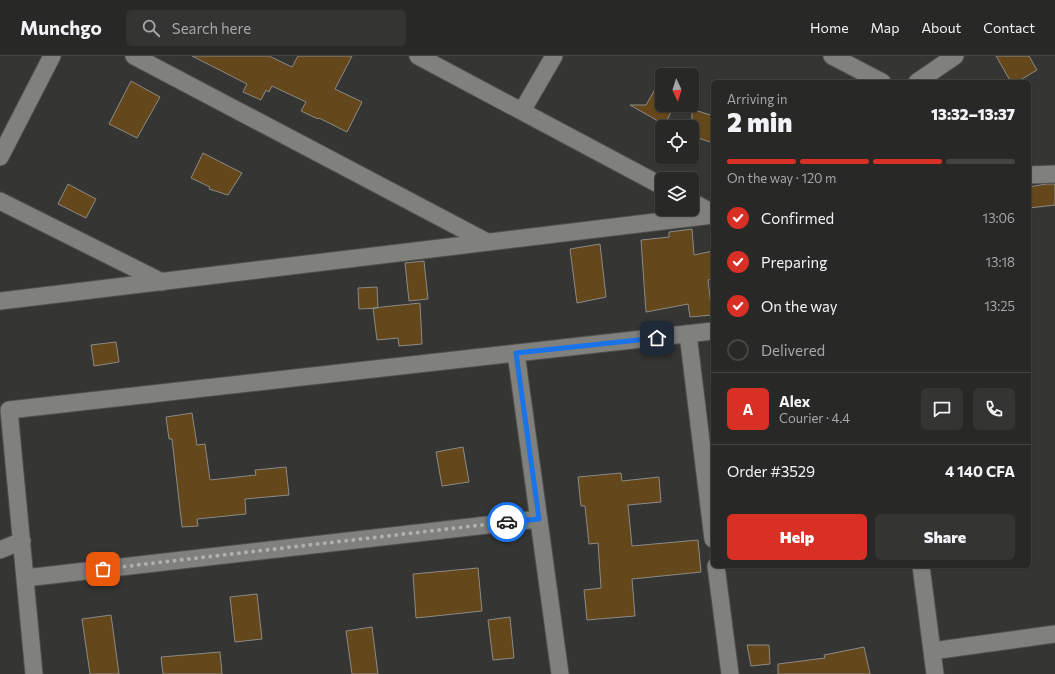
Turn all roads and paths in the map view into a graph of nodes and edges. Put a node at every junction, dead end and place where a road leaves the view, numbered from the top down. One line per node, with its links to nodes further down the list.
1 (52, 56): 10 (street)
2 (134, 56): 18 (street)
3 (418, 56): 9 (street)
4 (554, 56): 9 (street)
5 (832, 56): 7 (street)
6 (955, 56): 8 (street)
7 (878, 80)
8 (920, 80)
9 (522, 111): 13 (street)
10 (0, 157)
11 (1055, 174): 12 (street)
12 (1031, 175)
13 (655, 182)
14 (0, 201): 19 (street)
15 (699, 206): 16 (street)
16 (711, 213)
17 (711, 214): 18 (street)
18 (487, 242): 19 (street)
19 (162, 282): 20 (street)
20 (0, 301)
21 (711, 331): 22 (street)
22 (688, 334): 23 (street); 25 (street)
23 (516, 353): 24 (street); 26 (street)
24 (539, 519): 30 (street); 34 (street)
25 (711, 523)
26 (22, 542): 27 (street); 30 (street)
27 (0, 550)
28 (716, 568): 35 (street)
29 (921, 568): 32 (street)
30 (25, 578): 33 (street)
31 (1055, 634): 32 (street)
32 (932, 651): 36 (street)
33 (34, 674)
34 (560, 674)
35 (730, 674)
36 (935, 674)

